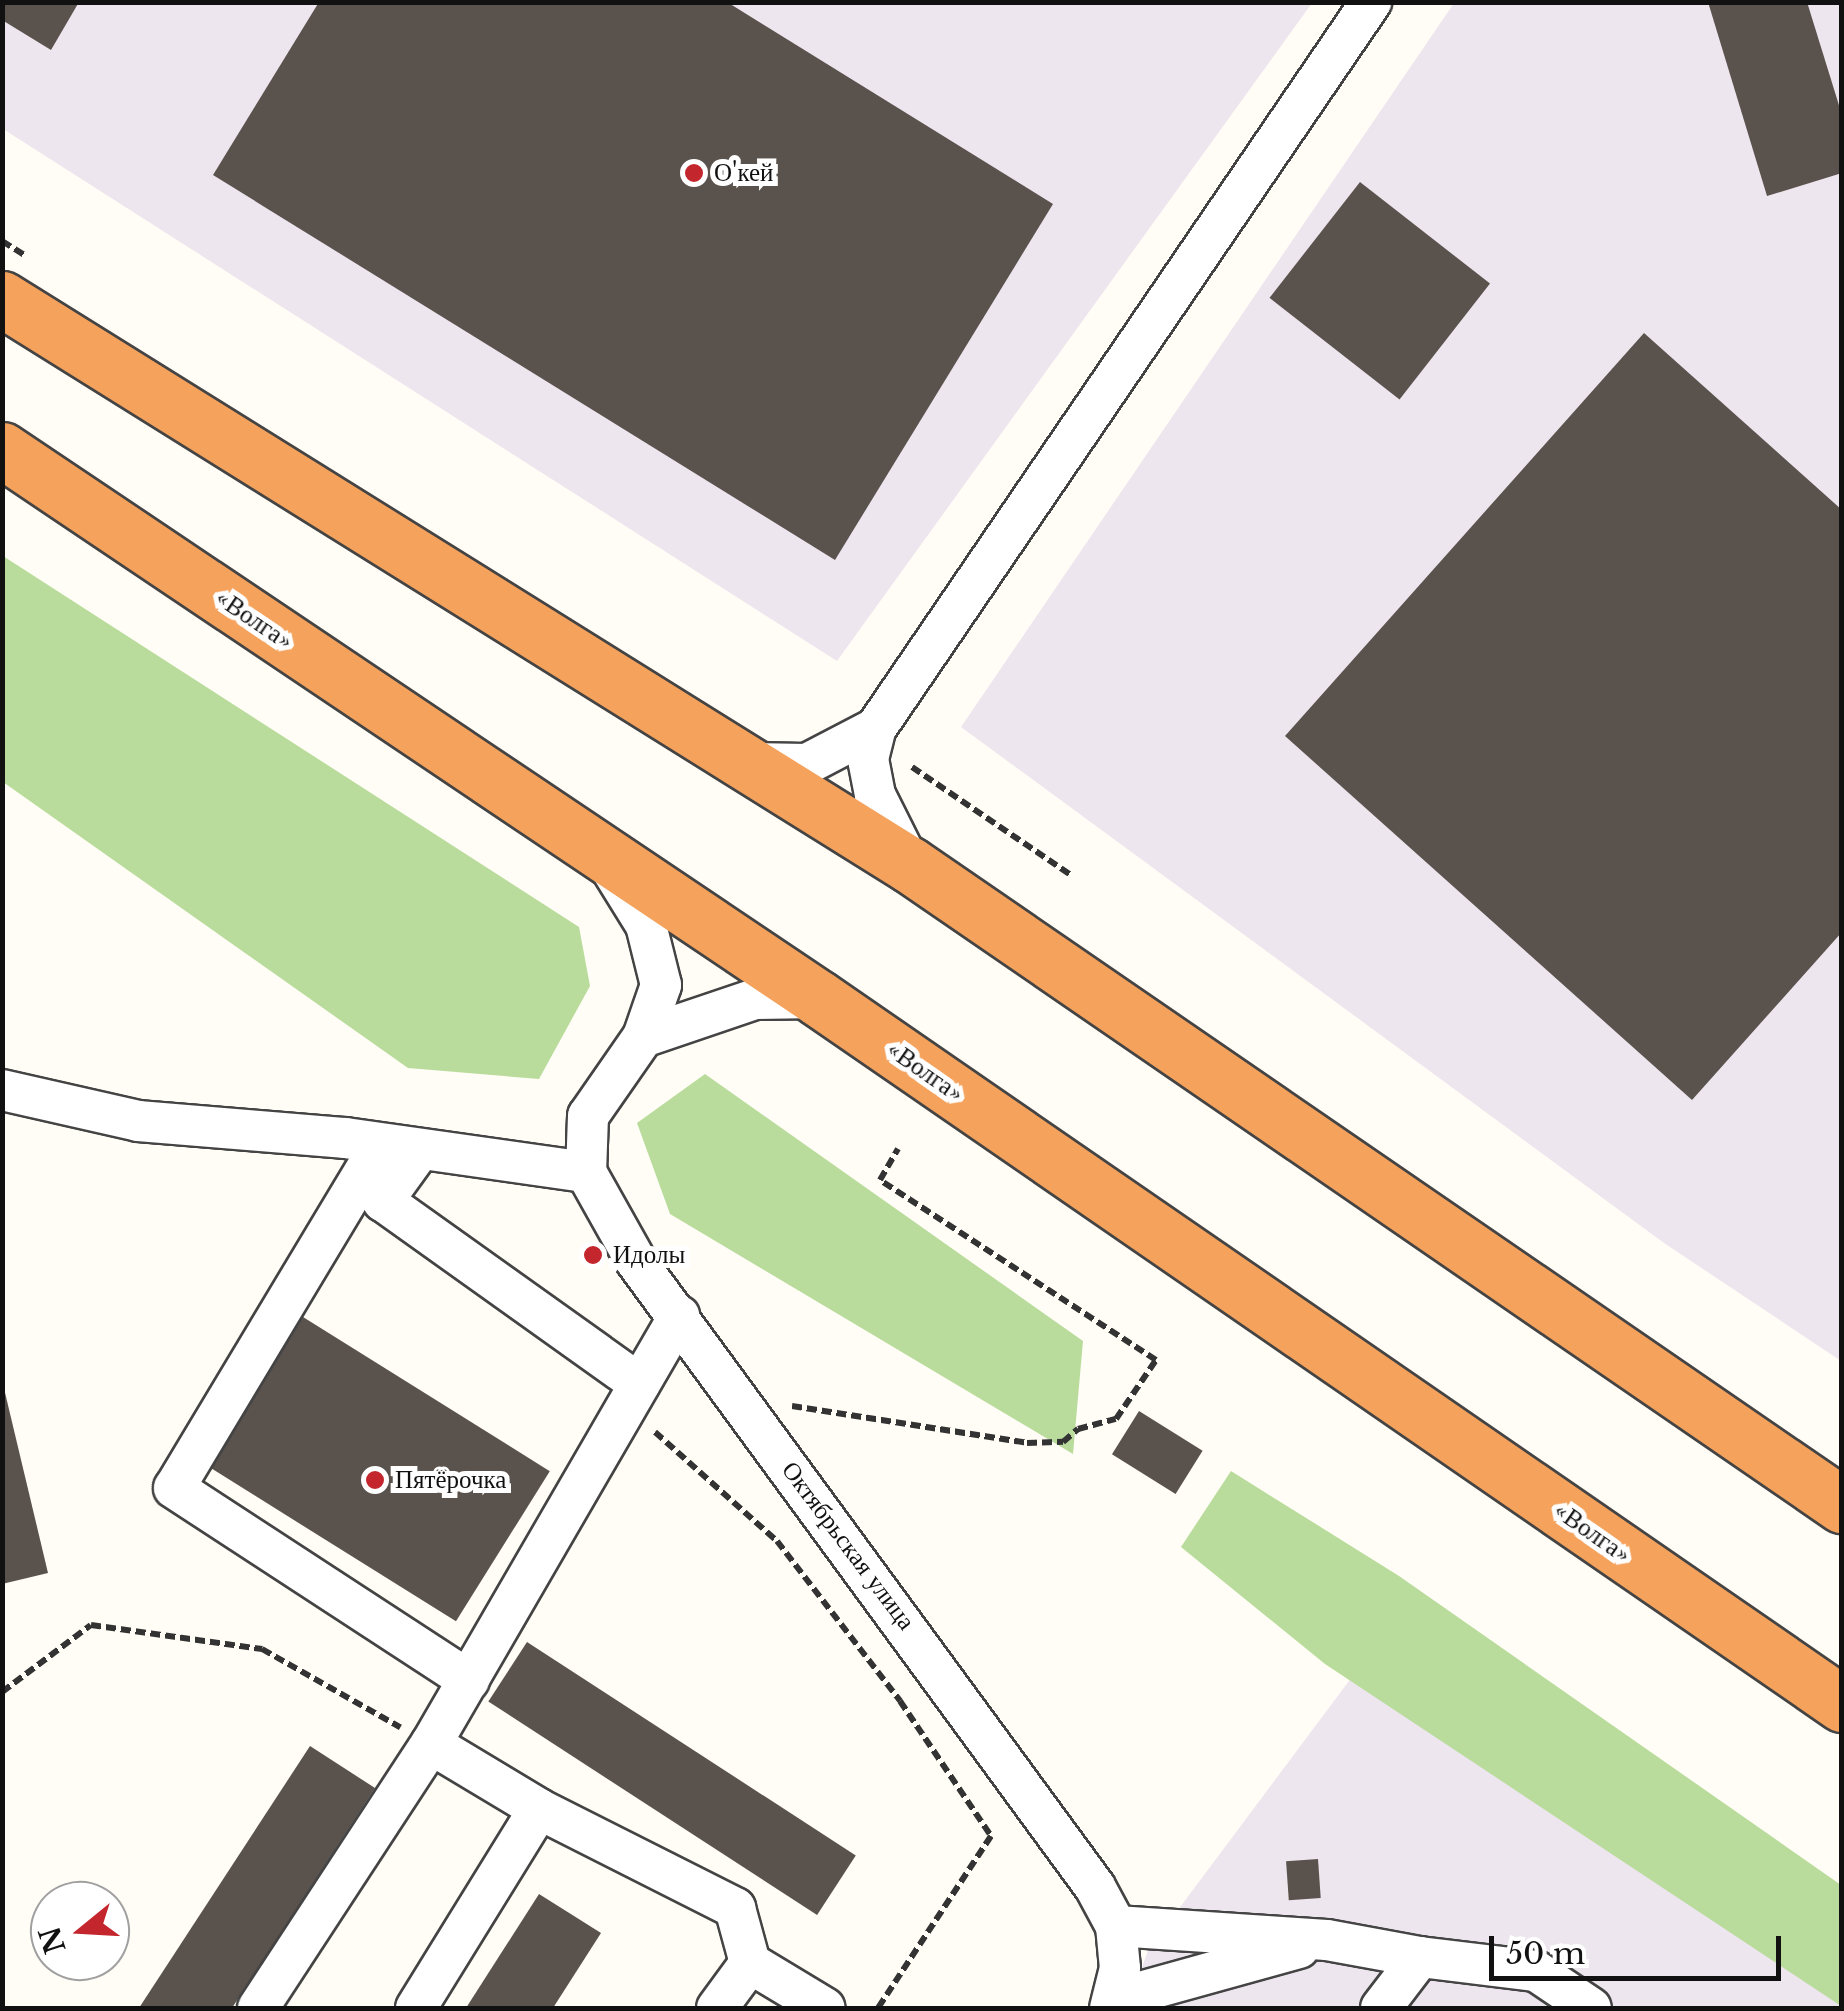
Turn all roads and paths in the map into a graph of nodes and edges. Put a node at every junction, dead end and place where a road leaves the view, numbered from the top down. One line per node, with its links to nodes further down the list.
1 (1371, 2): 4 (street)
2 (2, 298): 5 (highway)
3 (2, 450): 7 (highway, «Волга»)
4 (876, 728): 5 (street); 8 (street)
5 (732, 758): 8 (highway)
6 (908, 758): 9 (path)
7 (596, 852): 10 (highway, «Волга»); 11 (street)
8 (910, 865): 19 (highway)
9 (1071, 875)
10 (818, 998): 11 (street); 22 (highway, «Волга»)
11 (643, 1038): 15 (street)
12 (2, 1090): 13 (street)
13 (400, 1148): 15 (street); 17 (street); 20 (street)
14 (898, 1149): 18 (path)
15 (586, 1172): 16 (street, Октябрьская улица)
16 (679, 1316): 17 (street); 18 (street, Октябрьская улица)
17 (633, 1395): 20 (street); 34 (path)
18 (736, 1397): 25 (street, Октябрьская улица)
19 (1842, 1505)
20 (468, 1680): 23 (street)
21 (2, 1692): 23 (path)
22 (1842, 1704)
23 (431, 1744): 24 (street); 30 (street)
24 (539, 1809): 28 (street); 31 (street)
25 (1116, 1926): 26 (street); 29 (street)
26 (1328, 1940): 27 (street); 29 (street)
27 (1420, 1957): 35 (street); 36 (street)
28 (750, 1963): 32 (street); 33 (street)
29 (1112, 2004)
30 (258, 2008)
31 (416, 2008)
32 (718, 2008)
33 (825, 2008)
34 (878, 2008)
35 (1381, 2008)
36 (1591, 2008)

